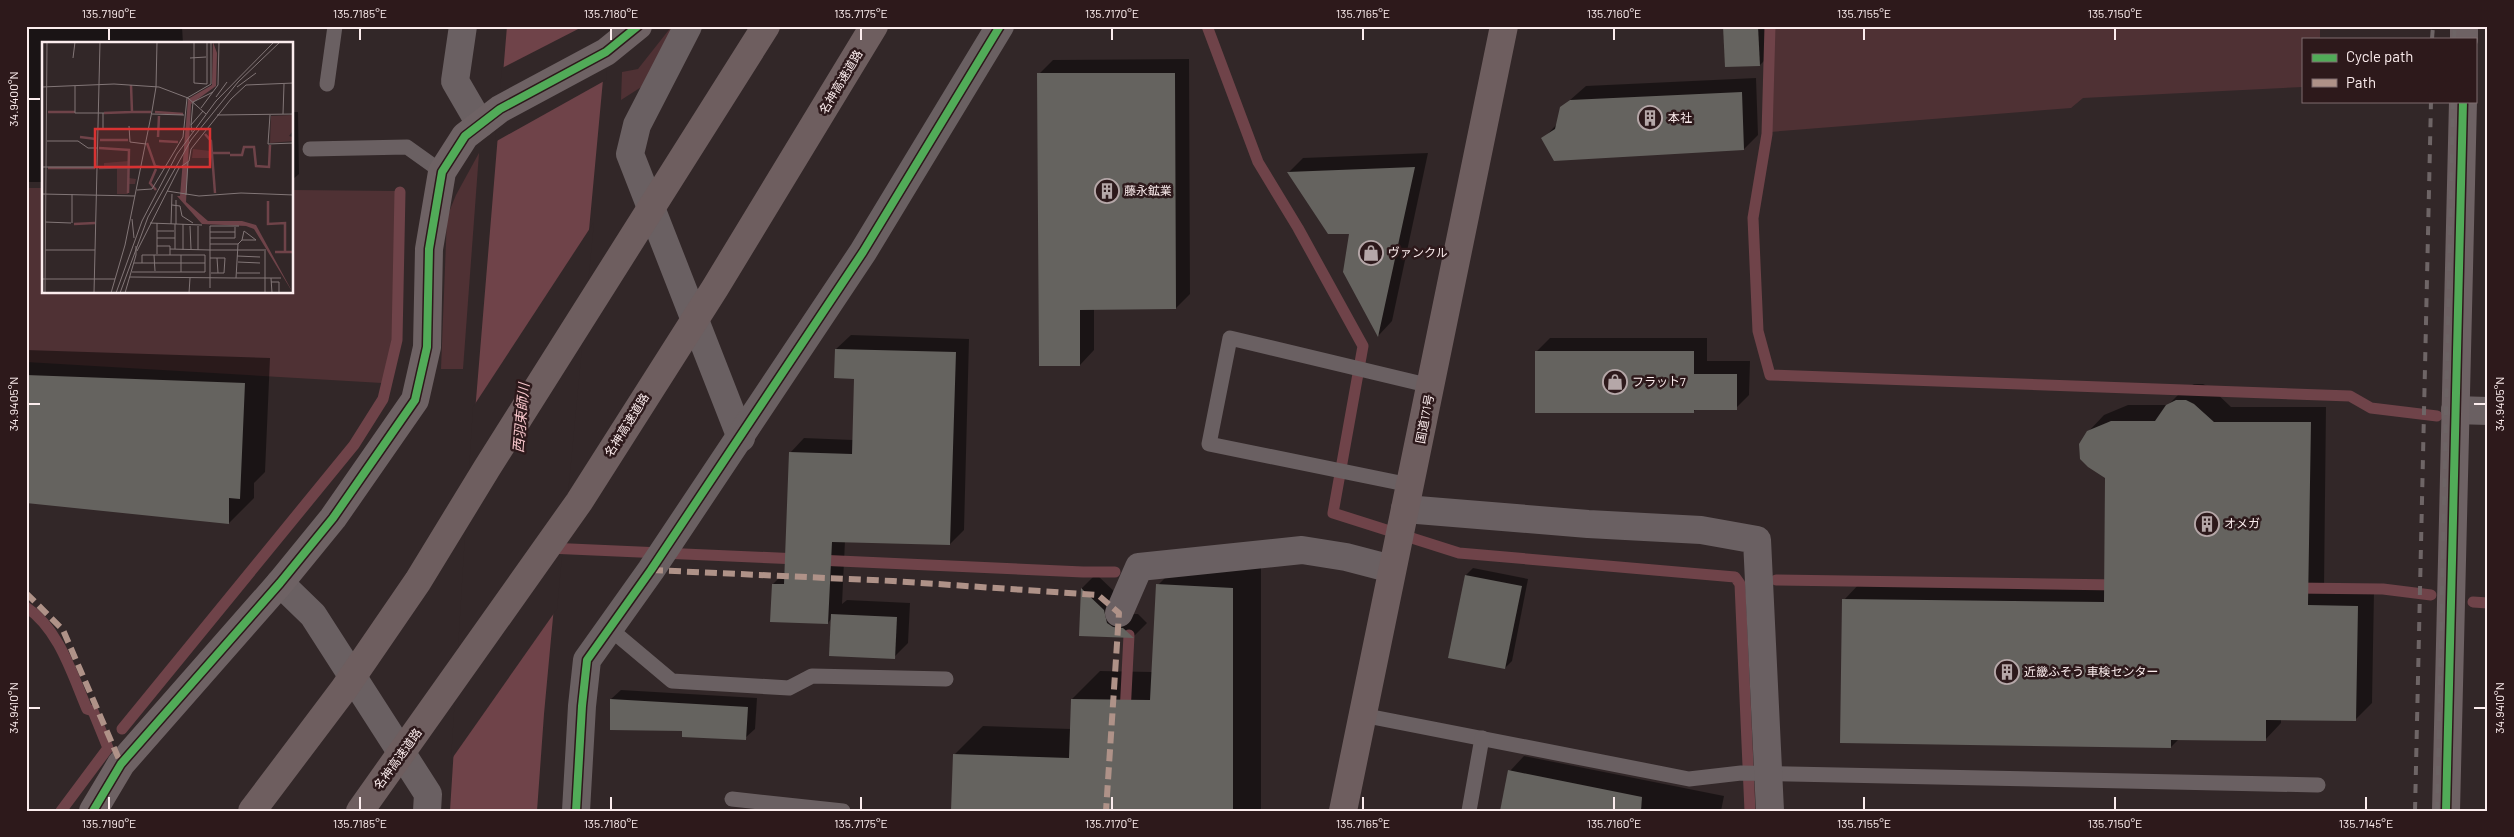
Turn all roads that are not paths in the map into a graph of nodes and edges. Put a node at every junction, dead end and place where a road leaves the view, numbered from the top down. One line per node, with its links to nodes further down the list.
1 (335, 26): 9 (lane)
2 (463, 26): 11 (street)
3 (688, 26): 17 (street)
4 (766, 26): 30 (highway)
5 (874, 26): 31 (highway, 名神高速道路)
6 (1000, 26): 17 (street)
7 (1504, 26): 14 (highway, 国道171号)
8 (637, 27): 11 (street)
9 (327, 84)
10 (2462, 102): 15 (street)
11 (490, 117): 13 (street)
12 (310, 149): 13 (lane)
13 (442, 172): 20 (street)
14 (1431, 386): 18 (highway, 国道171号); 18 (lane)
15 (2455, 410): 16 (street); 38 (street)
16 (2488, 411)
17 (741, 438): 22 (street)
18 (1407, 497): 19 (highway, 国道171号); 26 (street)
19 (1394, 560): 21 (street); 24 (highway, 国道171号)
20 (280, 583): 29 (street); 32 (street)
21 (1119, 613)
22 (609, 628): 23 (lane); 33 (street)
23 (946, 679)
24 (1362, 715): 25 (lane); 35 (highway, 国道171号)
25 (1482, 738): 26 (lane); 36 (lane)
26 (1754, 774): 27 (lane); 37 (street)
27 (2318, 785)
28 (732, 799): 34 (lane)
29 (93, 811)
30 (252, 811)
31 (360, 811)
32 (427, 811)
33 (576, 811)
34 (843, 811)
35 (1343, 811)
36 (1468, 811)
37 (1770, 811)
38 (2446, 811)

